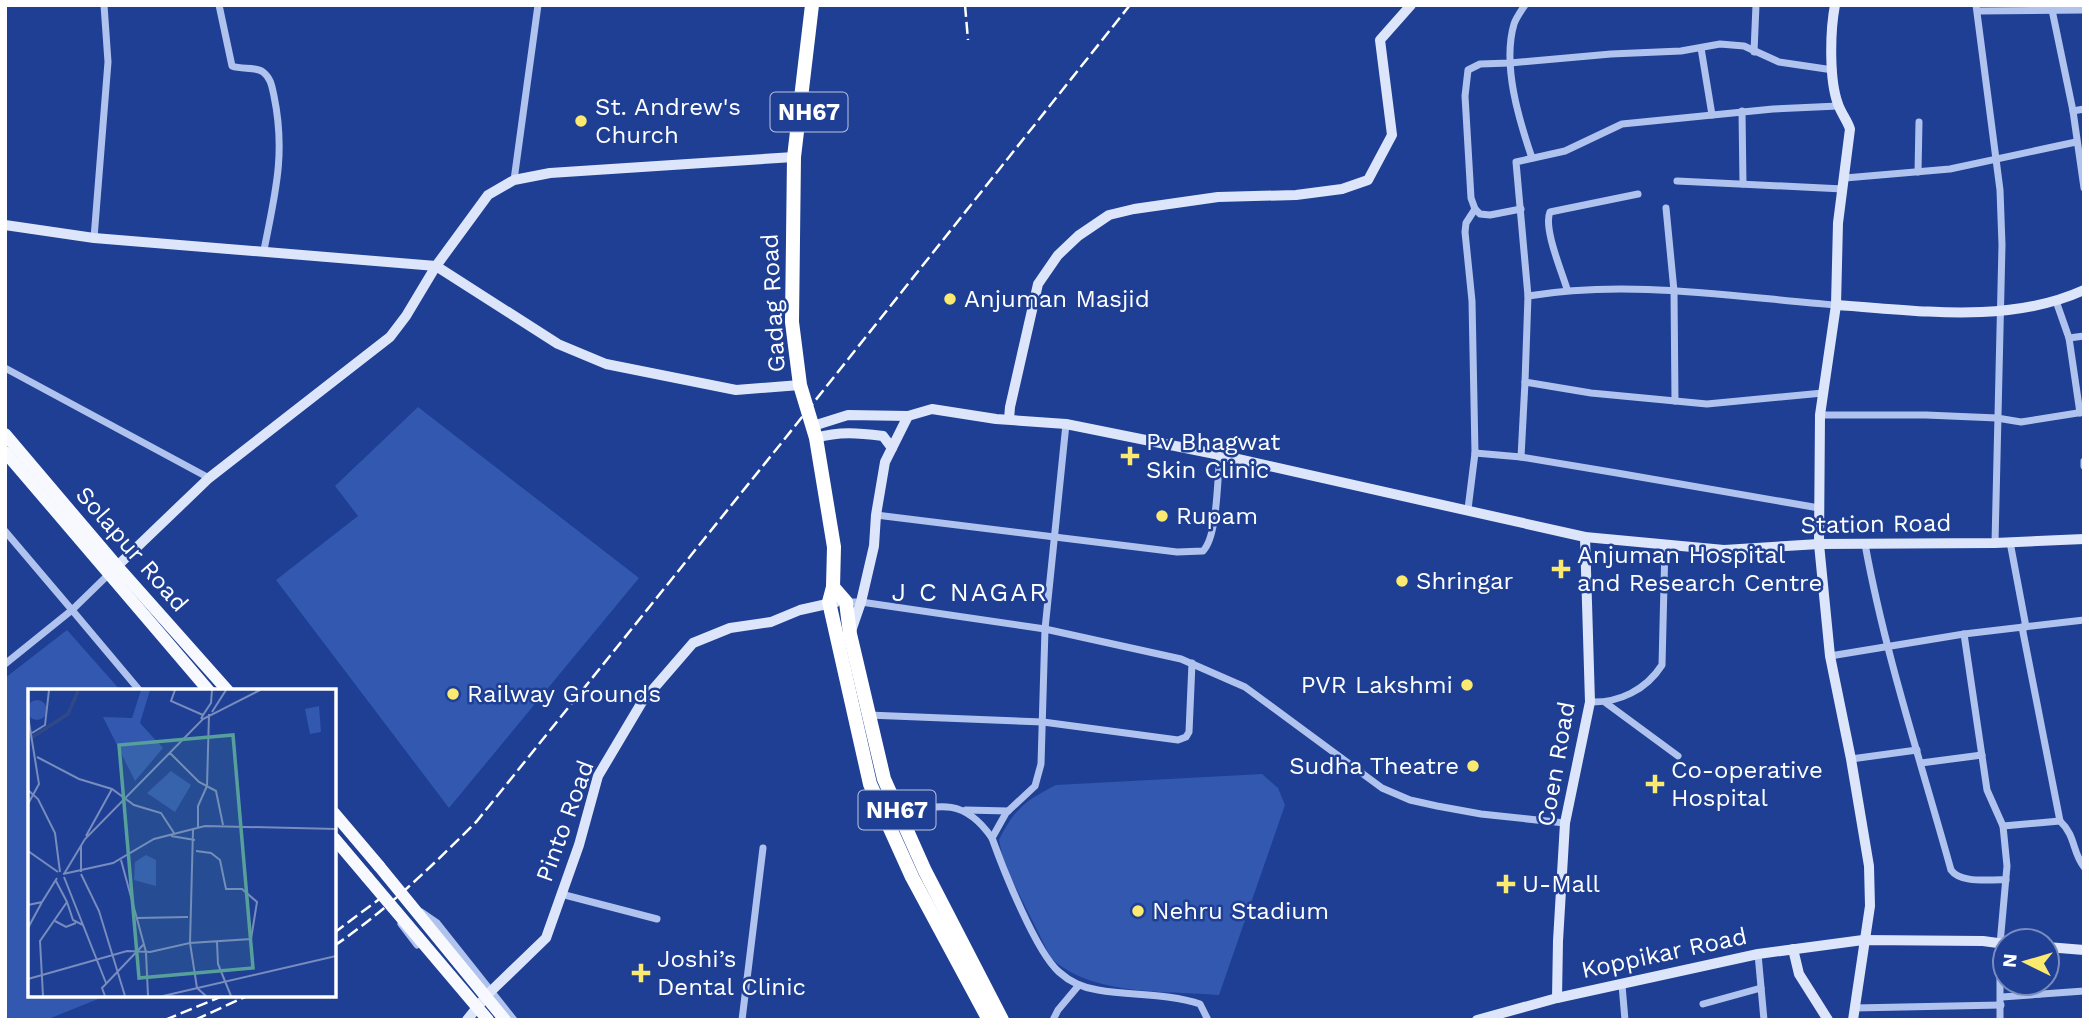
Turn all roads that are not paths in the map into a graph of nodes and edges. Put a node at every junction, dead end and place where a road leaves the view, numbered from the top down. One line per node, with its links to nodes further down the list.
1 (104, 5): 40 (street)
2 (219, 5): 41 (street)
3 (538, 5): 29 (street)
4 (812, 5): 24 (highway, Gadag Road / NH67)
5 (822, 5): 38 (highway, Gadag Road / NH67)
6 (1411, 5): 61 (street)
7 (1525, 5): 15 (street)
8 (1756, 5): 14 (street)
9 (1835, 5): 16 (street)
10 (2052, 7): 11 (street); 12 (street); 20 (street)
11 (1977, 8): 26 (street)
12 (2084, 10)
13 (1701, 48): 14 (street); 15 (street); 21 (street)
14 (1754, 52): 16 (street)
15 (1510, 63): 25 (street); 36 (street)
16 (1833, 70): 17 (street)
17 (1838, 106): 19 (street); 32 (street)
18 (2084, 109): 20 (street)
19 (1742, 111): 21 (street); 31 (street)
20 (2073, 111): 23 (street)
21 (1712, 115): 25 (street)
22 (1919, 122): 28 (street)
23 (2076, 142): 26 (street); 27 (street)
24 (794, 157): 29 (street); 38 (highway, Gadag Road / NH67)
25 (1532, 158): 37 (street)
26 (1995, 159): 28 (street); 49 (street)
27 (2082, 164): 33 (street)
28 (1918, 172): 32 (street)
29 (514, 180): 42 (street)
30 (1677, 181): 31 (street)
31 (1743, 184): 32 (street)
32 (1844, 184): 48 (street)
33 (2084, 188)
34 (1638, 194): 43 (street)
35 (1667, 208): 45 (street)
36 (1475, 209): 37 (street); 67 (street)
37 (1521, 209): 46 (street)
38 (792, 218): 54 (highway, Gadag Road / NH67)
39 (5, 225): 40 (street)
40 (94, 238): 41 (street)
41 (264, 250): 42 (street)
42 (436, 266): 54 (street); 72 (street)
43 (1567, 289): 45 (street); 46 (street)
44 (2084, 290): 47 (street)
45 (1674, 291): 48 (street); 56 (street)
46 (1528, 296): 53 (street)
47 (2056, 300): 49 (street); 51 (street)
48 (1836, 306): 49 (street); 55 (street)
49 (2001, 312): 60 (street)
50 (2084, 336): 51 (street)
51 (2069, 338): 57 (street)
52 (5, 368): 72 (street)
53 (1525, 382): 56 (street); 69 (street)
54 (800, 384): 63 (highway, Gadag Road / NH67)
55 (1823, 393): 56 (street); 58 (street)
56 (1675, 401)
57 (2082, 412): 60 (street)
58 (1820, 415): 60 (street); 73 (street)
59 (908, 416): 61 (street); 63 (street); 65 (street)
60 (1997, 418): 81 (street)
61 (1009, 419): 62 (street, Station Road)
62 (1066, 424): 68 (street, Station Road); 77 (street)
63 (814, 432): 65 (street); 86 (highway, NH67)
64 (5, 434): 85 (main road, Solapur Road)
65 (892, 448): 75 (street)
66 (5, 452): 85 (main road, Solapur Road)
67 (1475, 453): 69 (street); 74 (street)
68 (1220, 455): 74 (street, Station Road); 77 (street)
69 (1521, 457): 73 (street)
70 (2084, 461): 71 (street)
71 (2084, 466)
72 (209, 478): 85 (street)
73 (1819, 508): 82 (street)
74 (1468, 509): 78 (street, Station Road)
75 (876, 514): 77 (street); 89 (street)
76 (5, 531): 90 (street)
77 (1054, 537): 93 (street)
78 (1585, 537): 84 (street, Station Road); 103 (street, Coen Road)
79 (2084, 539): 80 (street, Station Road)
80 (2010, 542): 81 (street, Station Road); 92 (street)
81 (1995, 543): 83 (street, Station Road)
82 (1819, 544): 83 (street, Station Road); 84 (street, Station Road); 97 (street)
83 (1865, 544): 96 (street)
84 (1665, 545): 104 (street)
85 (113, 570): 90 (street); 101 (main road, Solapur Road); 102 (main road, Solapur Road)
86 (833, 587): 87 (highway, NH67); 88 (highway)
87 (829, 602): 88 (street, Pinto Road); 124 (street, Pinto Road); 152 (highway, NH67)
88 (846, 602): 89 (street); 94 (highway, NH67)
89 (861, 602): 93 (street); 94 (street)
90 (72, 610): 99 (street); 100 (street)
91 (2084, 620): 92 (street)
92 (2024, 627): 95 (street); 116 (street)
93 (1045, 629): 98 (street); 106 (street)
94 (850, 634): 105 (highway, NH67)
95 (1964, 634): 96 (street); 108 (street)
96 (1889, 646): 97 (street); 107 (street)
97 (1830, 656): 110 (street)
98 (1192, 663): 106 (street); 117 (street)
99 (5, 664)
100 (138, 689)
101 (207, 689)
102 (226, 689)
103 (1590, 702): 104 (street); 117 (street, Coen Road)
104 (1605, 703): 109 (street)
105 (869, 715): 106 (street); 115 (highway, NH67)
106 (1043, 722): 113 (street)
107 (1917, 750): 110 (street); 111 (street)
108 (1982, 755): 111 (street); 118 (street)
109 (1678, 756)
110 (1852, 759): 129 (street)
111 (1921, 763): 123 (street)
112 (965, 810): 113 (street); 115 (street); 119 (street)
113 (1008, 811): 119 (street)
114 (336, 815): 125 (main road, bridge)
115 (899, 815): 153 (highway, NH67)
116 (2060, 821): 118 (street); 122 (street)
117 (1565, 823): 143 (street, Coen Road)
118 (2003, 826): 123 (street)
119 (992, 838): 135 (street)
120 (336, 840): 126 (main road, bridge)
121 (763, 848): 151 (street)
122 (2084, 867)
123 (2006, 880): 128 (street)
124 (561, 894): 127 (street); 139 (street, Pinto Road)
125 (414, 909): 139 (street); 149 (main road, bridge)
126 (400, 916): 146 (street); 148 (main road, bridge)
127 (657, 919)
128 (2004, 927)
129 (1863, 940): 130 (street, Koppikar Road); 132 (street, Koppikar Road); 147 (street)
130 (1991, 942)
131 (2061, 948): 133 (street)
132 (1793, 949): 134 (street, Koppikar Road); 159 (street)
133 (2084, 950)
134 (1758, 954): 136 (street, Koppikar Road); 137 (street)
135 (1079, 985): 154 (street); 155 (street)
136 (1622, 985): 143 (street, Koppikar Road); 157 (street)
137 (1761, 988): 145 (street); 158 (street)
138 (2084, 990): 140 (street)
139 (491, 991): 146 (street, Pinto Road); 150 (street)
140 (2061, 992)
141 (2001, 997): 144 (street)
142 (2023, 997): 144 (street)
143 (1557, 998): 156 (street, Koppikar Road)
144 (2001, 1001): 147 (street); 160 (street)
145 (1703, 1004)
146 (476, 1013)
147 (1853, 1014)
148 (488, 1020)
149 (505, 1020)
150 (514, 1020)
151 (742, 1020)
152 (989, 1020)
153 (1002, 1020)
154 (1053, 1020)
155 (1208, 1020)
156 (1477, 1020)
157 (1625, 1020)
158 (1764, 1020)
159 (1828, 1020)
160 (2000, 1020)

